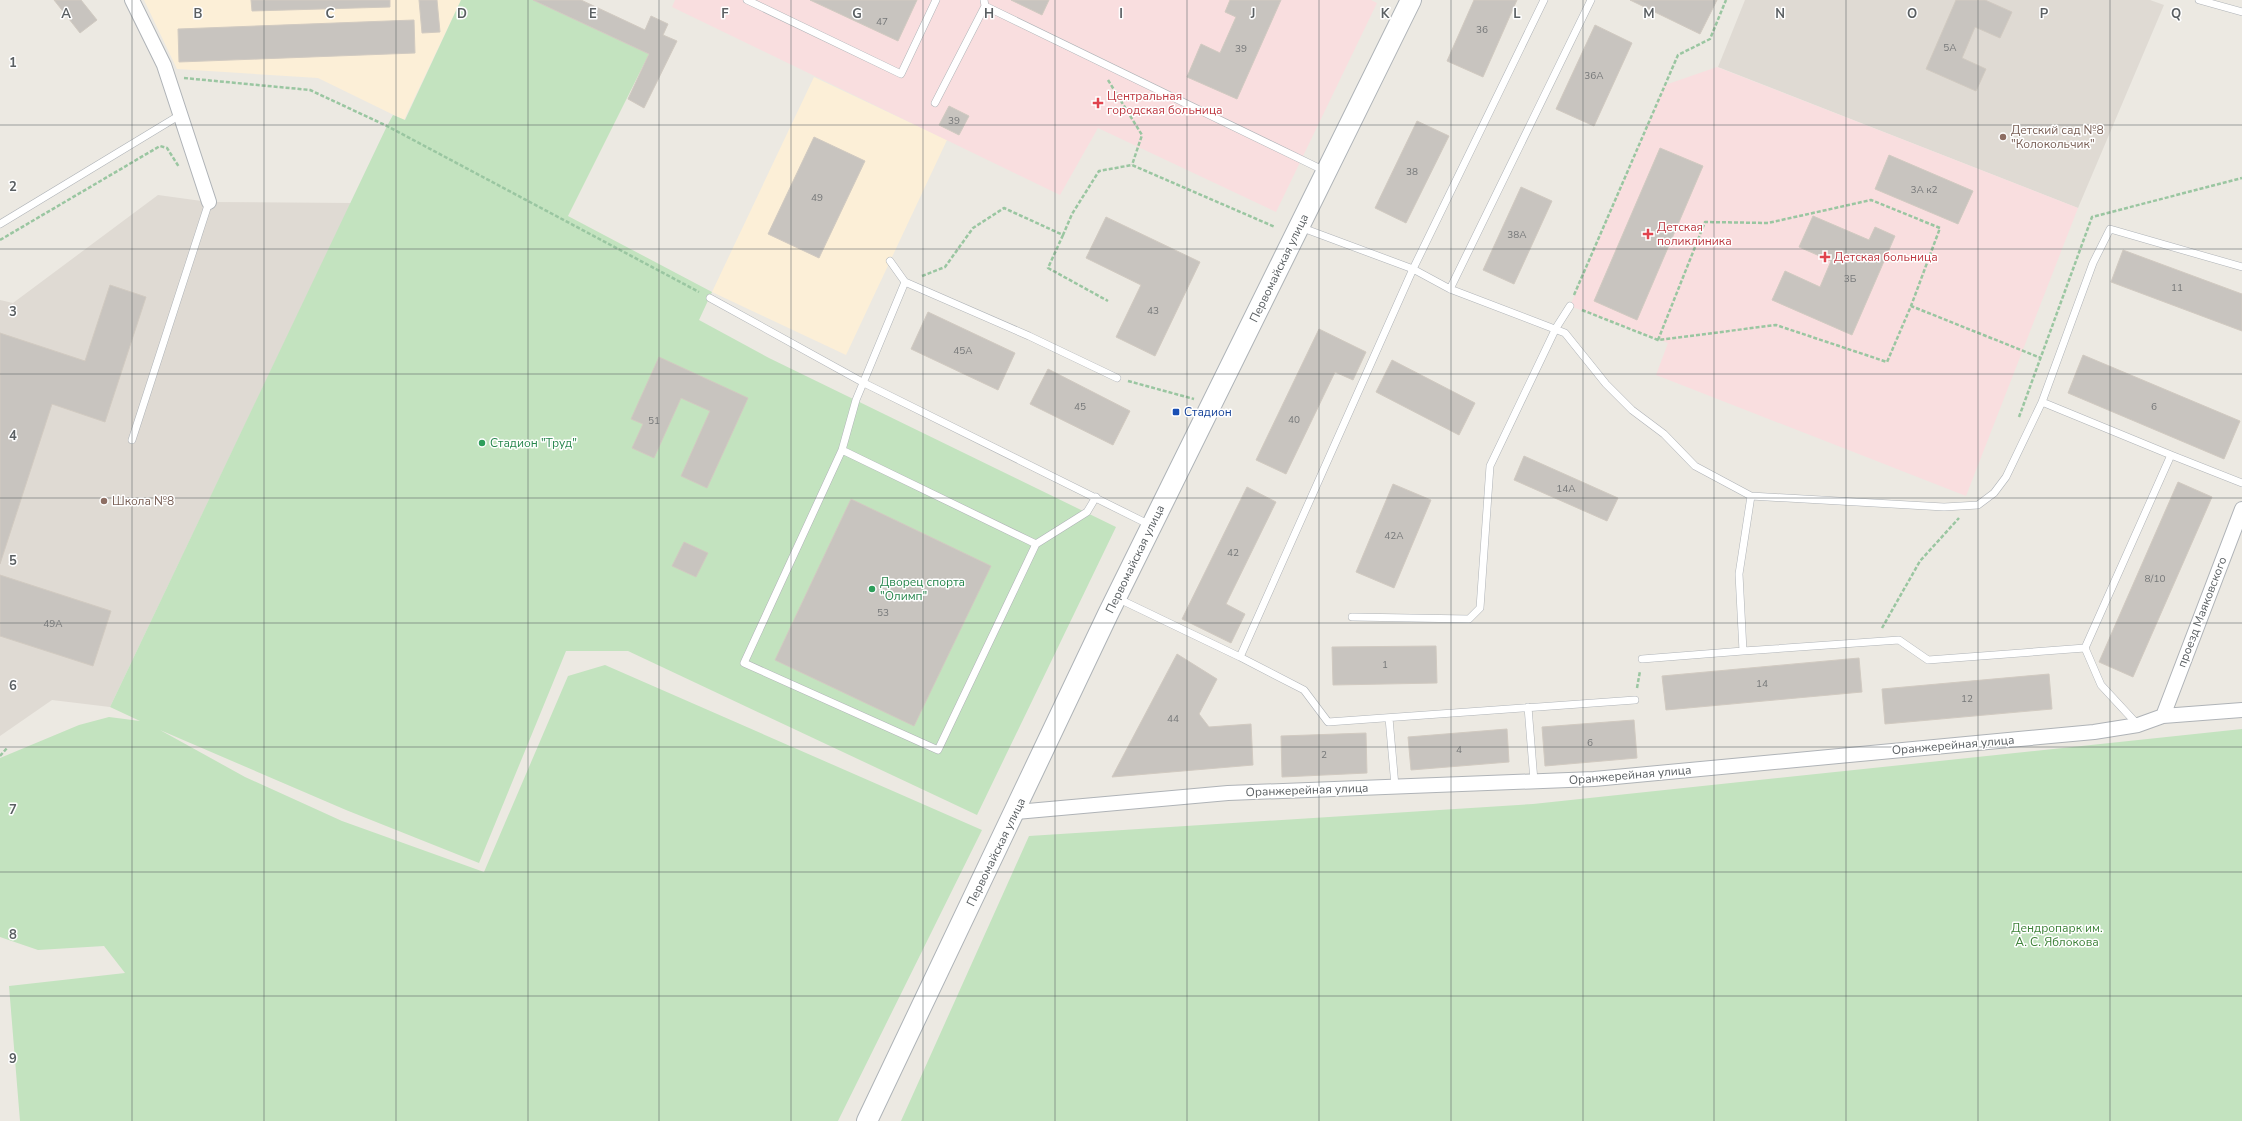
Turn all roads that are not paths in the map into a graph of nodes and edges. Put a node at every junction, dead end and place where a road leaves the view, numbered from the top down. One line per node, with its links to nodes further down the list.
1 (132, 0): 11 (street)
2 (747, 0): 3 (lane)
3 (936, 0)
4 (1411, 0): 12 (main road, Первомайская улица)
5 (1544, 0): 18 (lane)
6 (1591, 0): 20 (lane)
7 (2199, 0): 9 (lane)
8 (985, 3): 10 (lane); 12 (lane)
9 (2242, 12)
10 (935, 103)
11 (180, 115): 13 (street); 14 (lane)
12 (1326, 172): 15 (main road, Первомайская улица)
13 (209, 202): 27 (lane)
14 (0, 224)
15 (1299, 226): 18 (lane); 34 (main road, Первомайская улица)
16 (890, 261): 19 (lane)
17 (2242, 267): 26 (lane)
18 (1413, 269): 20 (lane); 40 (lane)
19 (905, 282): 24 (lane); 25 (lane)
20 (1450, 289): 23 (lane)
21 (710, 298): 25 (lane)
22 (1570, 306): 23 (lane)
23 (1556, 328): 31 (lane); 37 (lane)
24 (1117, 378)
25 (864, 383): 28 (lane); 32 (lane)
26 (2042, 402): 29 (lane); 31 (lane)
27 (132, 440)
28 (842, 450): 35 (lane); 35 (lane)
29 (2171, 455): 30 (lane); 38 (lane)
30 (2242, 483)
31 (1751, 496): 39 (lane)
32 (1096, 497): 34 (lane); 35 (lane)
33 (2242, 509): 45 (street, проезд Маяковского)
34 (1152, 526): 36 (main road, Первомайская улица)
35 (1036, 544)
36 (1116, 598): 40 (lane); 50 (main road, Первомайская улица)
37 (1352, 617)
38 (2085, 648): 39 (lane); 47 (lane)
39 (1743, 651): 41 (lane)
40 (1240, 657): 46 (lane)
41 (1642, 659)
42 (1635, 700): 43 (lane)
43 (1528, 707): 46 (lane); 48 (lane)
44 (2242, 710): 45 (street, Оранжерейная улица)
45 (2163, 716): 47 (street, Оранжерейная улица)
46 (1389, 718): 49 (lane)
47 (2138, 725): 48 (street, Оранжерейная улица)
48 (1534, 781): 49 (street, Оранжерейная улица)
49 (1395, 786): 50 (street, Оранжерейная улица)
50 (1016, 812): 51 (main road, Первомайская улица)
51 (867, 1121)

